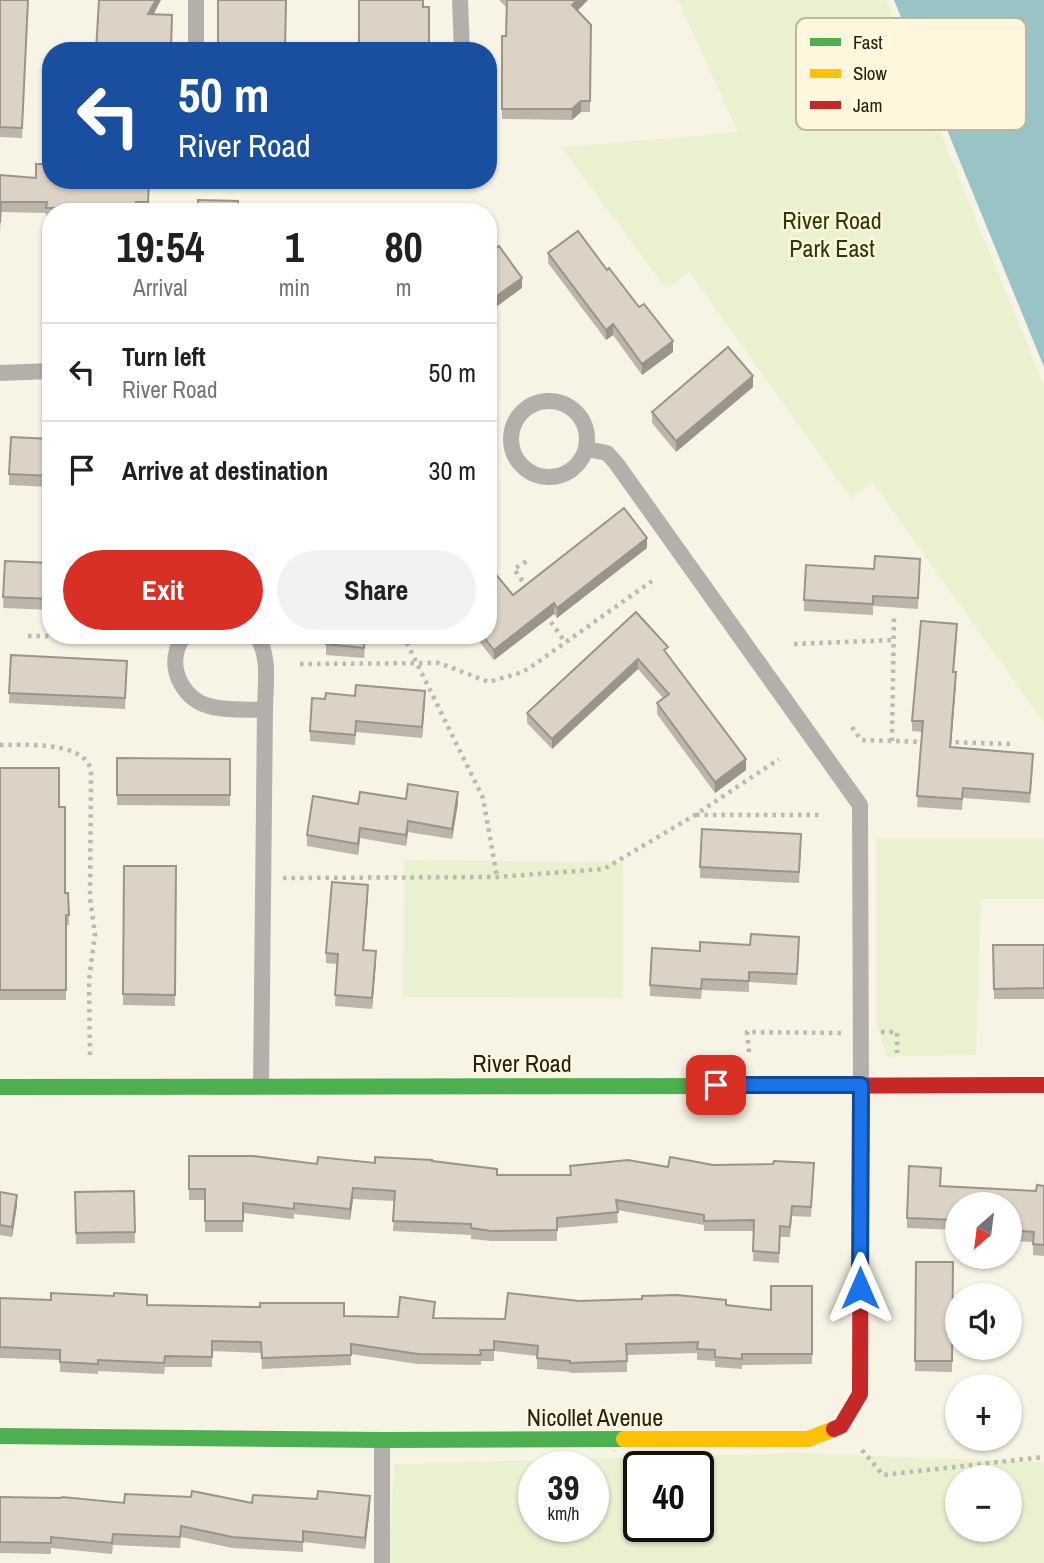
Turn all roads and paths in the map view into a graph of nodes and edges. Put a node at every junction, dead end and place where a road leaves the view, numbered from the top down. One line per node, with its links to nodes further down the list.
1 (196, 0): 3 (lane)
2 (460, 0): 4 (lane)
3 (196, 42)
4 (462, 42)
5 (42, 372): 6 (lane)
6 (0, 373)
7 (587, 449): 7 (lane); 35 (lane)
8 (530, 559): 10 (path)
9 (652, 580): 16 (path)
10 (529, 590)
11 (543, 611): 16 (path)
12 (894, 615): 15 (path)
13 (28, 636): 14 (path)
14 (42, 636)
15 (894, 640): 17 (path); 25 (path)
16 (565, 642): 21 (path)
17 (794, 643)
18 (180, 644): 23 (lane)
19 (261, 644): 23 (lane)
20 (408, 644): 21 (path)
21 (417, 663): 22 (path); 33 (path)
22 (300, 664)
23 (265, 710): 34 (lane)
24 (852, 726): 25 (path)
25 (892, 741): 26 (path)
26 (931, 742)
27 (945, 742): 28 (path)
28 (1011, 744)
29 (0, 745): 42 (path)
30 (779, 759): 31 (path)
31 (695, 815): 32 (path); 33 (path)
32 (820, 815)
33 (497, 877): 34 (path)
34 (262, 879): 40 (lane)
35 (860, 1033): 36 (path); 37 (path); 38 (lane)
36 (749, 1055)
37 (897, 1060)
38 (861, 1085): 39 (street, River Road); 40 (street, River Road); 43 (street)
39 (1044, 1085)
40 (261, 1086): 42 (street, River Road)
41 (0, 1087): 42 (street, River Road)
42 (91, 1087)
43 (841, 1426): 45 (street, Nicollet Avenue); 46 (path)
44 (0, 1436): 45 (street, Nicollet Avenue)
45 (382, 1440): 47 (lane)
46 (1044, 1457)
47 (382, 1563)

